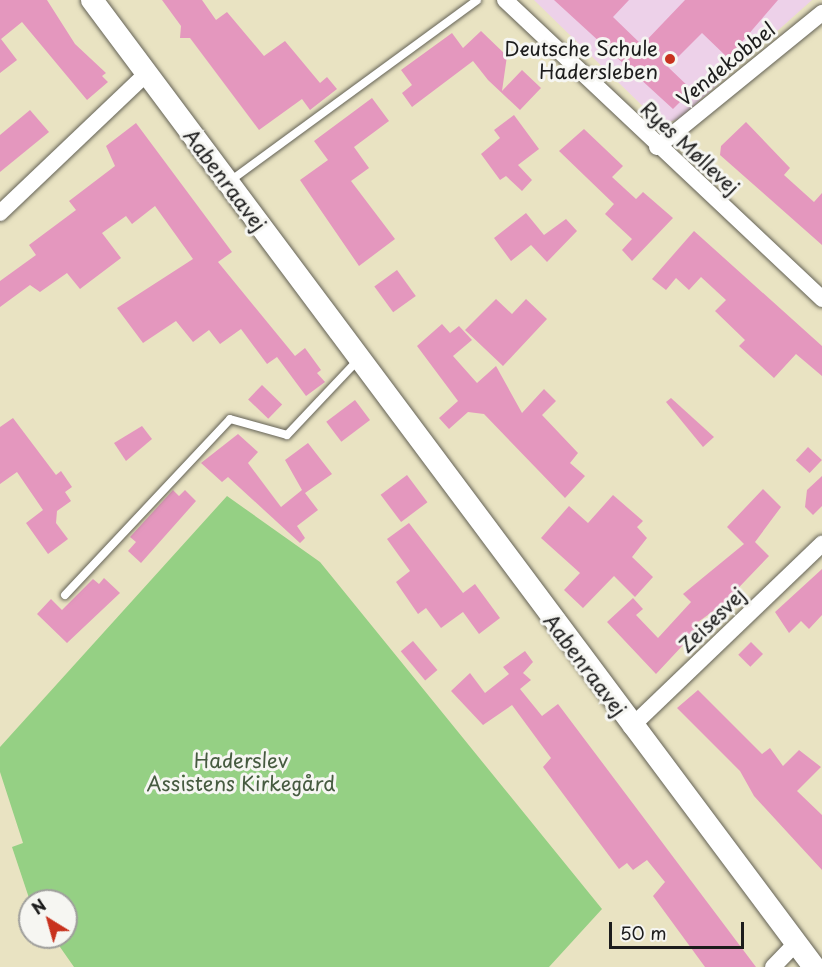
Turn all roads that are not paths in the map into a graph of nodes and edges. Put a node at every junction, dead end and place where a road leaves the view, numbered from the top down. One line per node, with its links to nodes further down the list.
1 (92, 0): 5 (street, Aabenraavej)
2 (477, 0): 7 (lane)
3 (505, 0): 6 (street, Ryes Møllevej)
4 (822, 13): 6 (street, Vendekobbel)
5 (146, 74): 7 (street, Aabenraavej); 8 (street)
6 (657, 147): 9 (street, Ryes Møllevej)
7 (227, 183): 10 (street, Aabenraavej)
8 (0, 213)
9 (822, 299)
10 (359, 360): 12 (lane); 13 (street, Aabenraavej)
11 (822, 545): 13 (street, Zeisesvej)
12 (64, 595)
13 (631, 727): 14 (street, Aabenraavej)
14 (796, 943): 15 (street); 16 (street, Aabenraavej)
15 (773, 967)
16 (814, 967)

